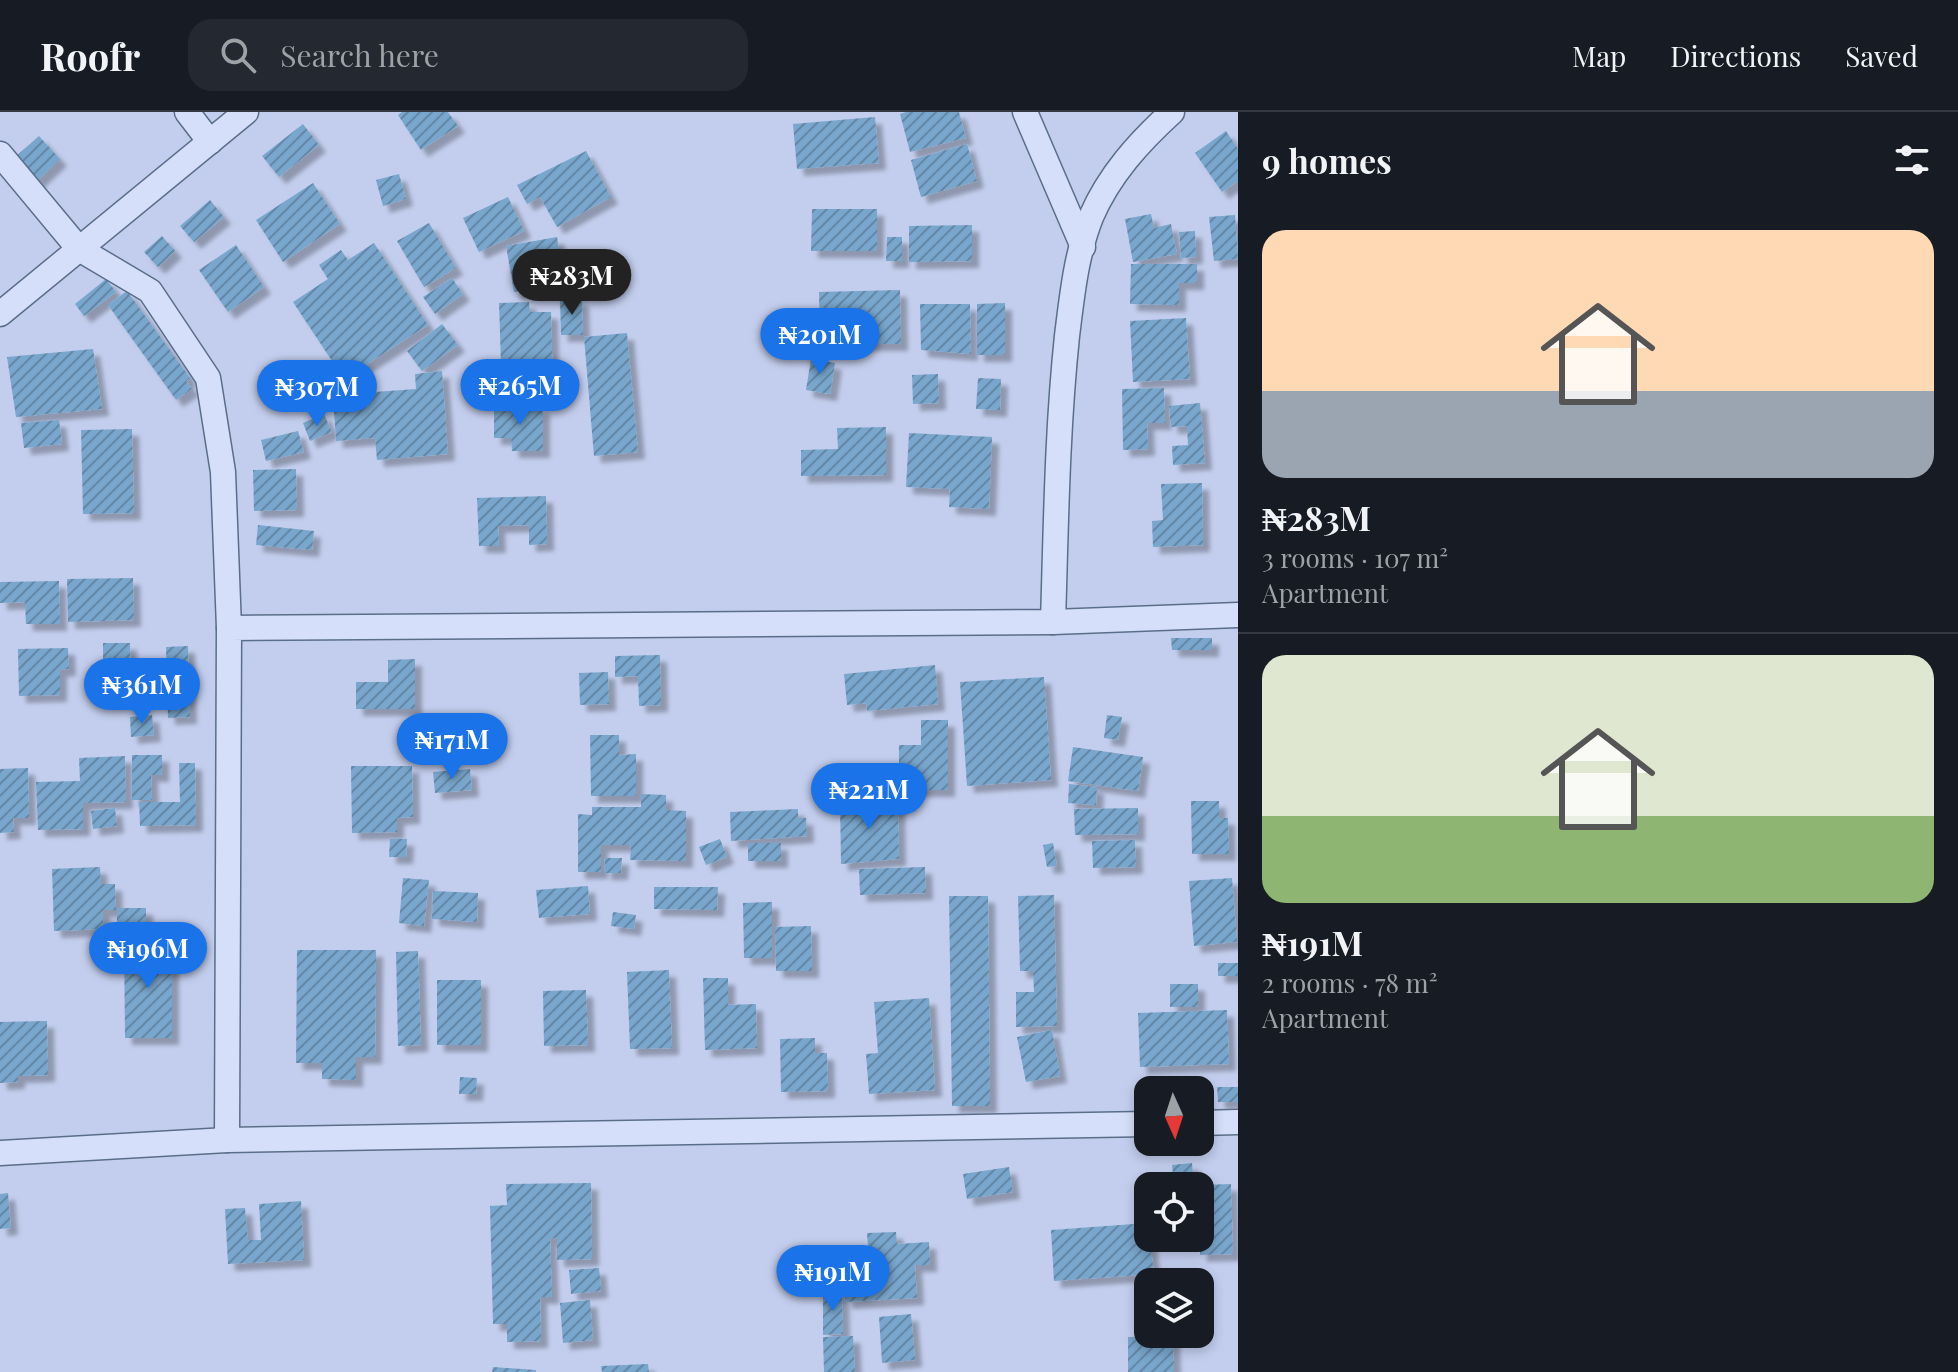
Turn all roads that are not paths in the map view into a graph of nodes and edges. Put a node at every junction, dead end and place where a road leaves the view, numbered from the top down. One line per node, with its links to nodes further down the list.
1 (187, 112): 5 (street)
2 (246, 112): 5 (street)
3 (1025, 112): 7 (street)
4 (1172, 112): 7 (street)
5 (210, 142): 8 (street)
6 (0, 154): 8 (street)
7 (1083, 247): 11 (street)
8 (79, 249): 9 (street); 12 (street)
9 (0, 314)
10 (1238, 615): 11 (street)
11 (1053, 622): 12 (street)
12 (229, 628): 16 (street)
13 (1238, 1122): 14 (street)
14 (1214, 1123)
15 (1134, 1124): 16 (street)
16 (227, 1140): 17 (street)
17 (0, 1153)

